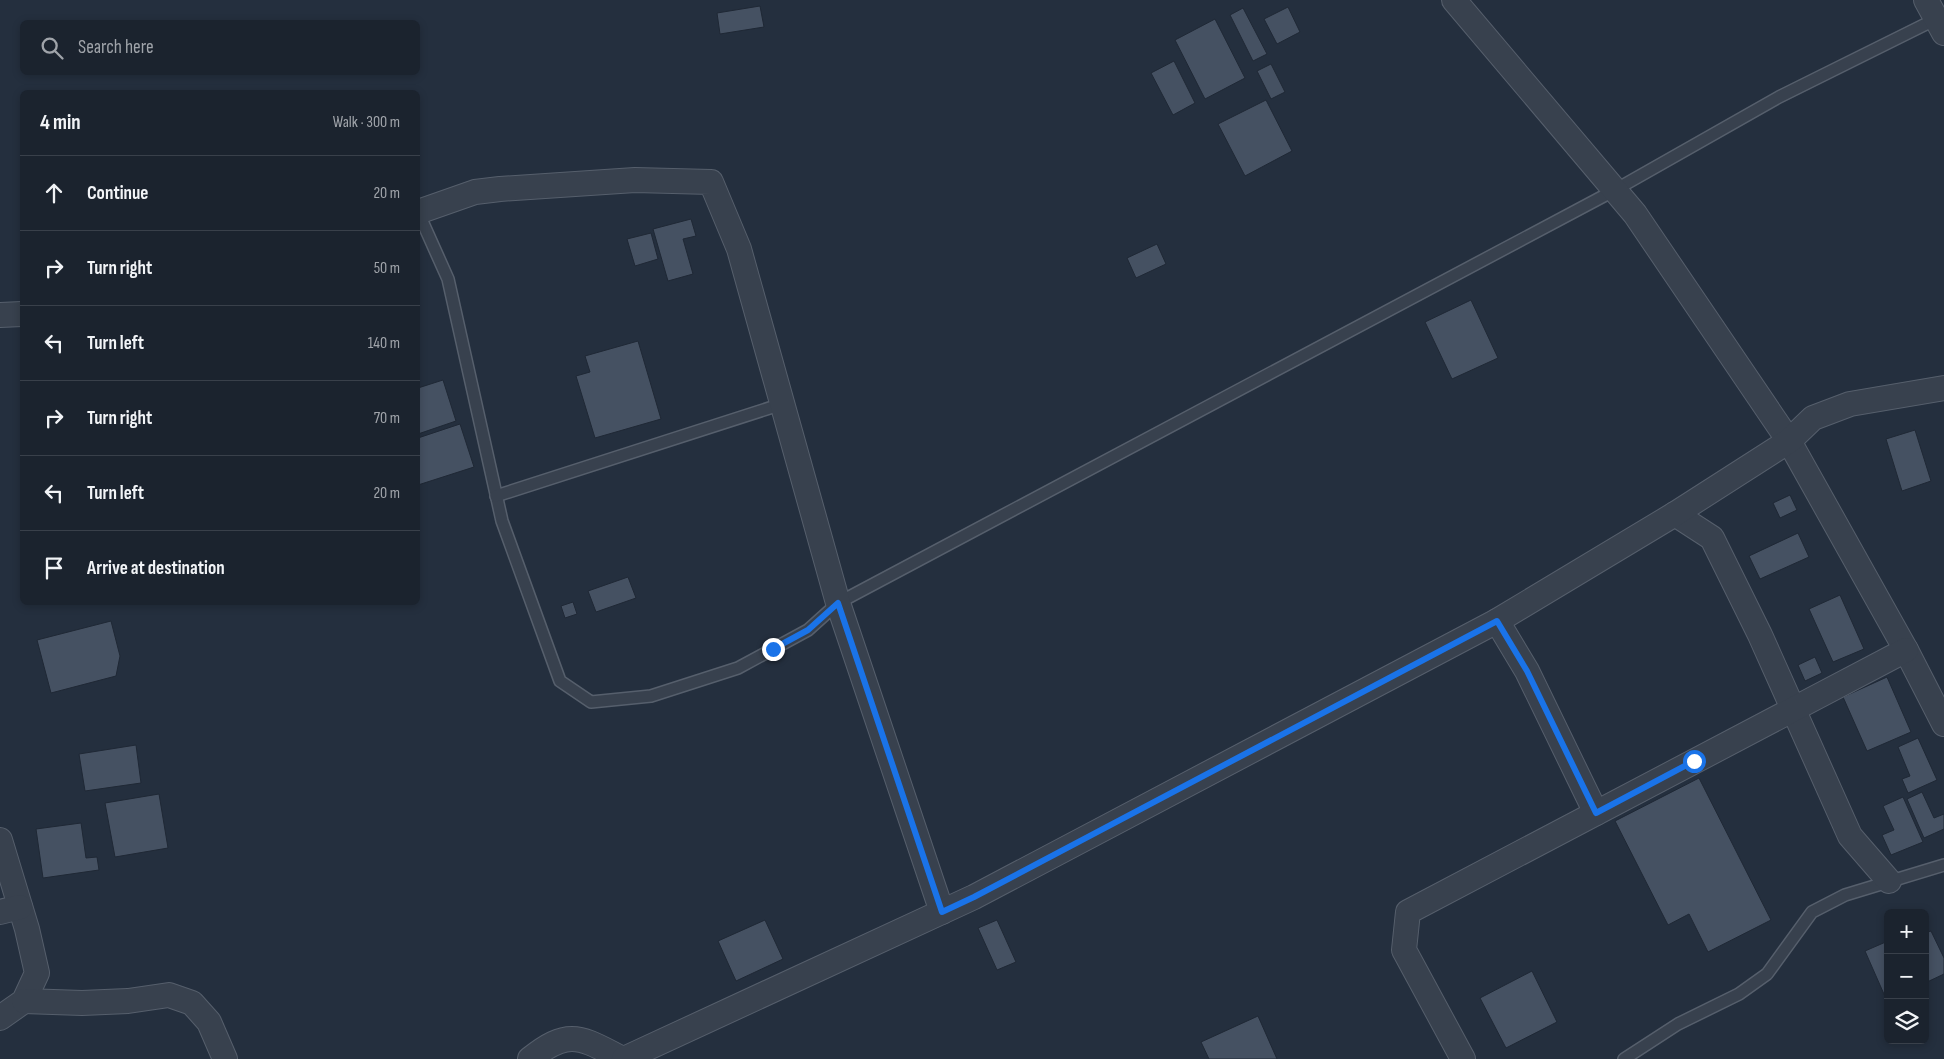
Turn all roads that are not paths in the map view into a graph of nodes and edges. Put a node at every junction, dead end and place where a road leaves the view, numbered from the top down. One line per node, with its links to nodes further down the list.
1 (1454, 0): 3 (street)
2 (1936, 17): 3 (lane)
3 (1615, 190): 10 (street); 13 (lane)
4 (420, 211): 9 (street)
5 (420, 216): 11 (lane)
6 (20, 314): 7 (street)
7 (0, 315)
8 (1944, 388): 10 (street)
9 (782, 404): 11 (lane); 13 (street)
10 (1790, 441): 12 (street); 15 (street)
11 (496, 496): 13 (lane)
12 (1675, 514): 14 (street); 16 (street)
13 (838, 603): 23 (street)
14 (1497, 621): 18 (street); 23 (street)
15 (1906, 650): 16 (street); 17 (street)
16 (1792, 710): 18 (street); 21 (street)
17 (1944, 724)
18 (1596, 813): 29 (street)
19 (0, 840): 22 (street)
20 (1944, 865): 21 (lane)
21 (1889, 881): 30 (lane)
22 (10, 909): 24 (street)
23 (942, 912): 28 (street)
24 (24, 1001): 25 (street); 26 (street)
25 (0, 1018)
26 (225, 1059)
27 (530, 1059): 28 (street)
28 (623, 1059)
29 (1463, 1059)
30 (1624, 1059)

